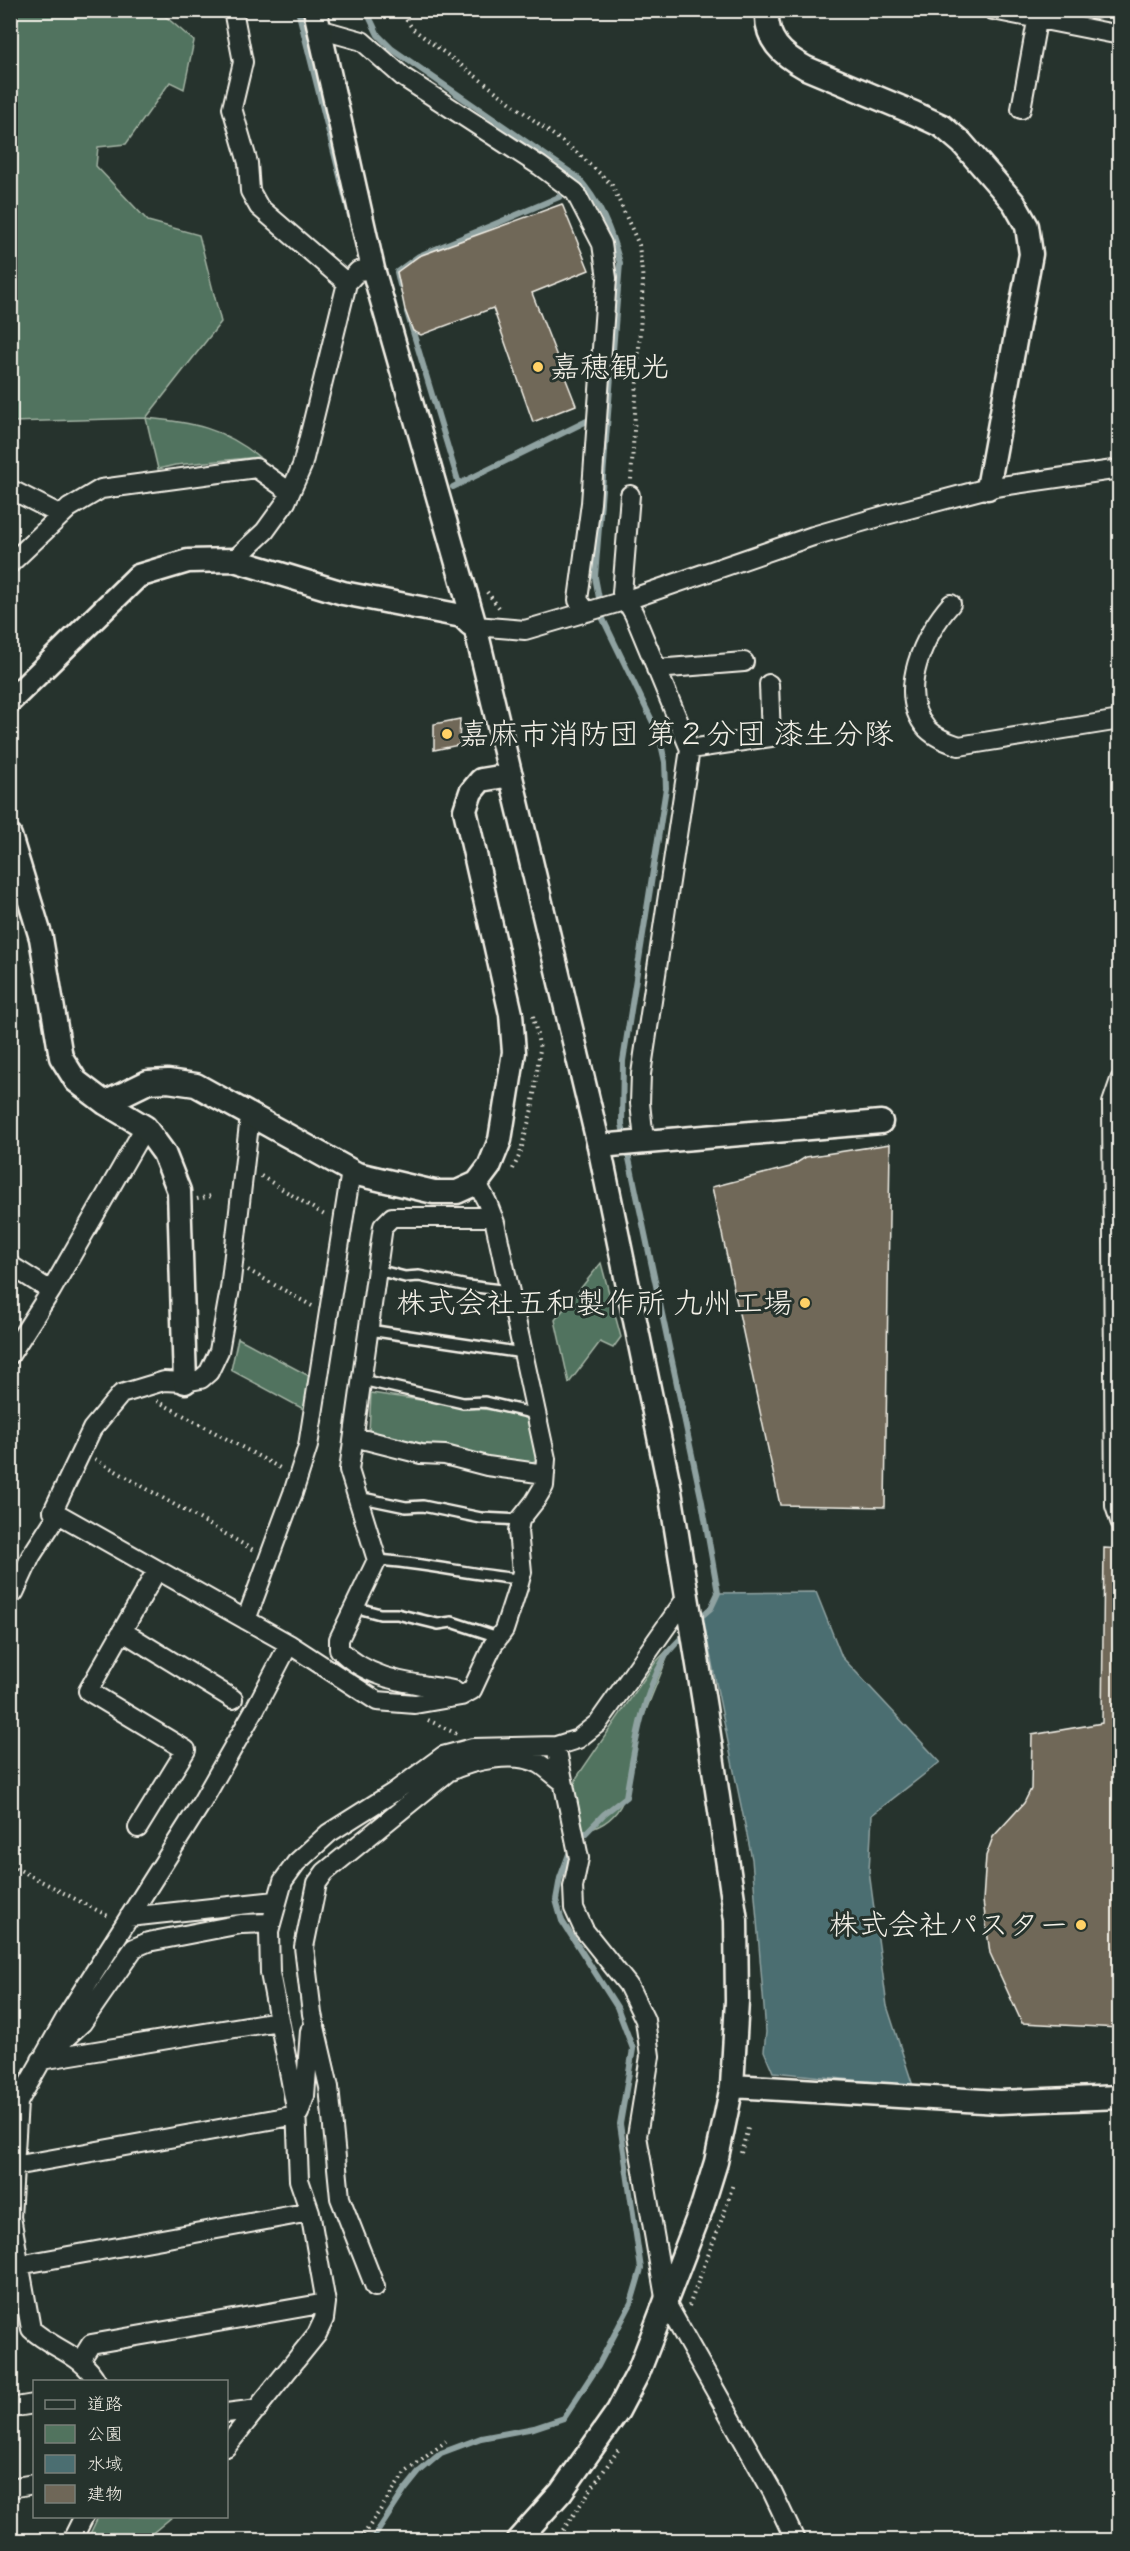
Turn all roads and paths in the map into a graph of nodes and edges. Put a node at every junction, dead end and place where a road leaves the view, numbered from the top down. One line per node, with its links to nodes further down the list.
1 (233, 10): 9 (street)
2 (767, 10): 11 (street)
3 (993, 10): 4 (street)
4 (1038, 15): 6 (street); 7 (street)
5 (317, 20): 8 (street); 21 (street)
6 (1119, 35)
7 (1021, 109)
8 (373, 269): 9 (street); 23 (street)
9 (347, 283): 13 (street)
10 (1119, 469): 11 (street)
11 (988, 488): 19 (street)
12 (10, 489): 15 (street)
13 (290, 492): 15 (street); 16 (street)
14 (630, 495): 19 (street)
15 (61, 515): 17 (street)
16 (234, 560): 23 (street); 27 (street)
17 (10, 564)
18 (483, 582): 22 (path)
19 (627, 600): 21 (street); 25 (street)
20 (951, 604): 28 (street)
21 (587, 612): 23 (street)
22 (506, 617)
23 (475, 626): 30 (street)
24 (744, 662): 25 (street)
25 (656, 669): 29 (street)
26 (769, 684): 29 (street)
27 (10, 701)
28 (1119, 720)
29 (690, 749): 38 (street)
30 (510, 775): 39 (street); 43 (street)
31 (10, 836): 34 (street)
32 (533, 1014): 42 (path)
33 (1119, 1080): 66 (street)
34 (105, 1103): 35 (street); 37 (street)
35 (250, 1116): 40 (street); 41 (street)
36 (881, 1122): 38 (street)
37 (145, 1127): 49 (street); 56 (street)
38 (644, 1140): 39 (street)
39 (599, 1146): 72 (street)
40 (244, 1166): 45 (path); 46 (street)
41 (351, 1171): 43 (street); 45 (street)
42 (511, 1172)
43 (477, 1183): 44 (street)
44 (493, 1217): 48 (street); 50 (street)
45 (342, 1226): 51 (street)
46 (234, 1261): 51 (path); 56 (street)
47 (10, 1265): 49 (street)
48 (377, 1270): 50 (lane); 52 (street)
49 (51, 1291): 54 (street)
50 (509, 1291): 53 (street)
51 (328, 1316): 62 (street)
52 (369, 1330): 53 (lane); 55 (street)
53 (523, 1353): 58 (street)
54 (10, 1355)
55 (362, 1380): 58 (lane); 59 (street)
56 (185, 1382): 57 (street)
57 (136, 1390): 60 (street); 62 (path)
58 (536, 1414): 61 (street)
59 (354, 1437): 61 (street); 63 (street)
60 (81, 1451): 64 (street); 67 (path)
61 (545, 1474): 65 (street)
62 (299, 1478): 67 (street)
63 (358, 1497): 65 (lane); 68 (street)
64 (58, 1514): 69 (street); 71 (street)
65 (520, 1520): 70 (street)
66 (1119, 1521)
67 (269, 1559): 74 (street)
68 (377, 1560): 70 (lane); 73 (street)
69 (157, 1569): 74 (street); 75 (street)
70 (520, 1579): 76 (street)
71 (14, 1593)
72 (688, 1604): 81 (street); 92 (street)
73 (354, 1607): 76 (lane); 78 (street)
74 (246, 1620): 77 (street)
75 (122, 1631): 79 (street); 84 (street)
76 (498, 1637): 78 (street)
77 (289, 1644): 78 (street); 87 (street)
78 (461, 1696)
79 (233, 1699)
80 (425, 1718): 82 (path)
81 (556, 1746): 82 (street); 83 (street)
82 (473, 1748): 86 (street)
83 (562, 1781): 89 (street); 100 (street)
84 (138, 1828)
85 (10, 1865): 87 (path)
86 (276, 1901): 87 (street); 88 (street)
87 (127, 1921): 91 (street)
88 (271, 1923): 90 (street); 91 (street)
89 (312, 2014): 94 (street); 98 (street)
90 (278, 2021): 91 (street); 94 (street)
91 (41, 2060): 95 (street)
92 (732, 2086): 93 (street); 100 (street)
93 (1119, 2097)
94 (297, 2117): 95 (street); 96 (street)
95 (14, 2166): 97 (street)
96 (310, 2212): 97 (street); 99 (street)
97 (19, 2265): 101 (street)
98 (375, 2287)
99 (326, 2303): 101 (street); 105 (street)
100 (666, 2303): 114 (street); 116 (street)
101 (81, 2360): 102 (street)
102 (97, 2380)
103 (33, 2404): 104 (street)
104 (10, 2408)
105 (258, 2409): 106 (street); 108 (street)
106 (228, 2413)
107 (446, 2440): 115 (path)
108 (228, 2445)
109 (33, 2484): 110 (street)
110 (10, 2488)
111 (74, 2518): 113 (street)
112 (84, 2518): 113 (street)
113 (74, 2538)
114 (522, 2538)
115 (360, 2541)
116 (795, 2541)

